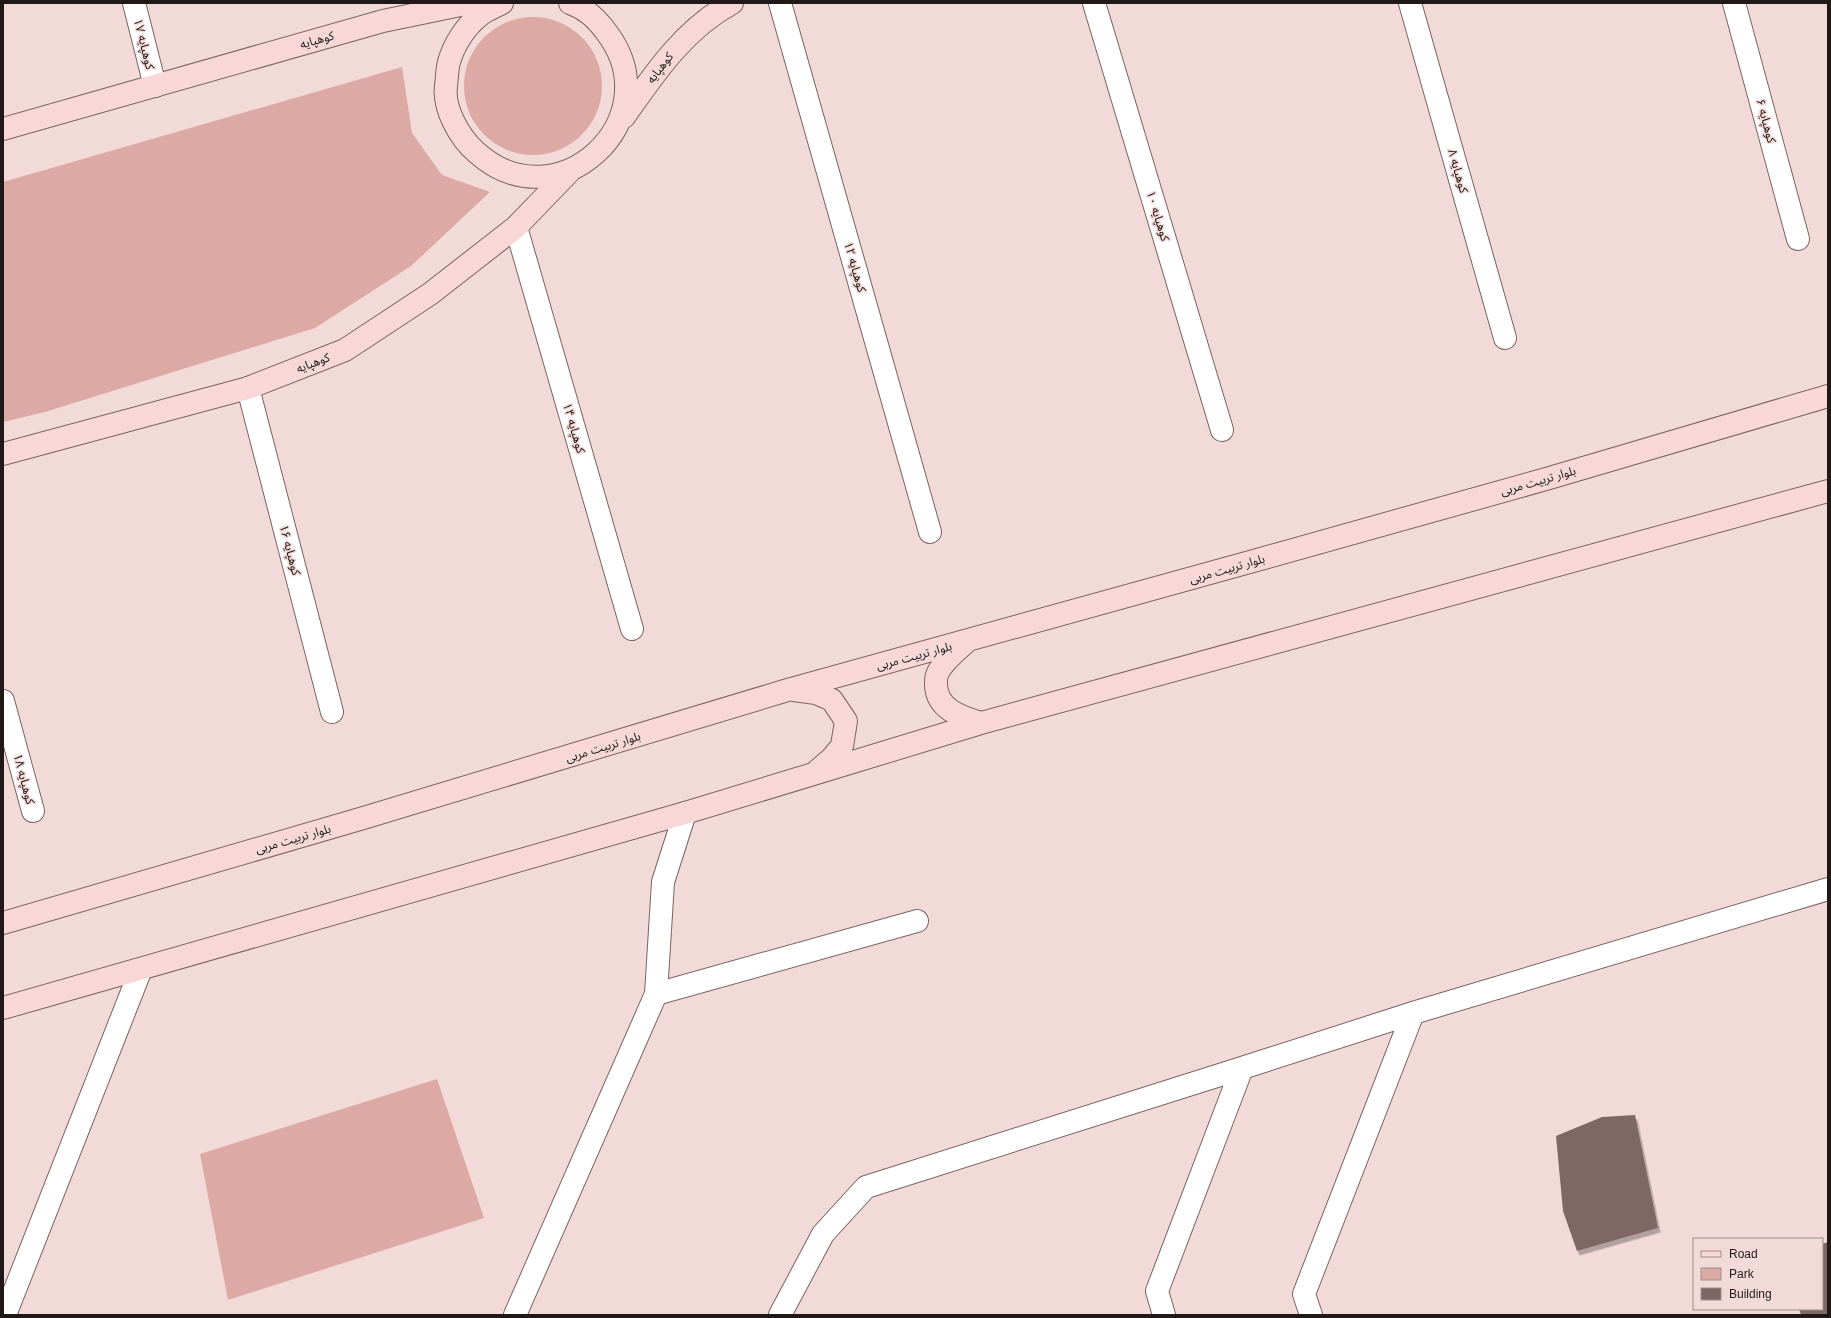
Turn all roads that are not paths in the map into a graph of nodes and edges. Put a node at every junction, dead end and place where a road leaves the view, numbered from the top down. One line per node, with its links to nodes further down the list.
1 (134, 3): 11 (street, کوهپایه ۱۷)
2 (461, 3): 3 (main road, کوهپایه); 11 (main road, کوهپایه)
3 (470, 3)
4 (502, 3): 14 (main road)
5 (570, 3): 13 (main road)
6 (732, 3): 13 (main road, کوهپایه)
7 (780, 3): 23 (street, کوهپایه ۱۲)
8 (1094, 3): 20 (street, کوهپایه ۱۰)
9 (1410, 3): 17 (street, کوهپایه ۸)
10 (1734, 3): 16 (street, کوهپایه ۶)
11 (155, 86): 12 (main road, کوهپایه)
12 (3, 129)
13 (602, 148): 14 (main road)
14 (570, 170): 15 (main road, کوهپایه)
15 (516, 227): 18 (main road, کوهپایه); 24 (street, کوهپایه ۱۴)
16 (1798, 240)
17 (1505, 338)
18 (248, 388): 21 (main road, کوهپایه); 28 (street, کوهپایه ۱۶)
19 (1828, 396): 25 (main road, بلوار تربیت مربی)
20 (1222, 430)
21 (3, 454)
22 (1828, 491): 29 (main road)
23 (930, 532)
24 (632, 629)
25 (966, 642): 26 (main road, بلوار تربیت مربی); 29 (main road)
26 (791, 689): 30 (main road); 35 (main road, بلوار تربیت مربی)
27 (3, 701): 31 (street, کوهپایه ۱۸)
28 (332, 712)
29 (981, 723): 30 (main road)
30 (814, 773): 32 (main road)
31 (33, 811)
32 (685, 813): 36 (main road); 37 (street)
33 (1828, 889): 39 (street)
34 (917, 921): 37 (street)
35 (3, 923)
36 (141, 969): 38 (main road); 41 (street)
37 (656, 994): 42 (street)
38 (3, 1008)
39 (1413, 1013): 40 (street); 45 (street)
40 (1242, 1068): 43 (street); 44 (street)
41 (5, 1315)
42 (515, 1315)
43 (780, 1315)
44 (1164, 1315)
45 (1311, 1315)

